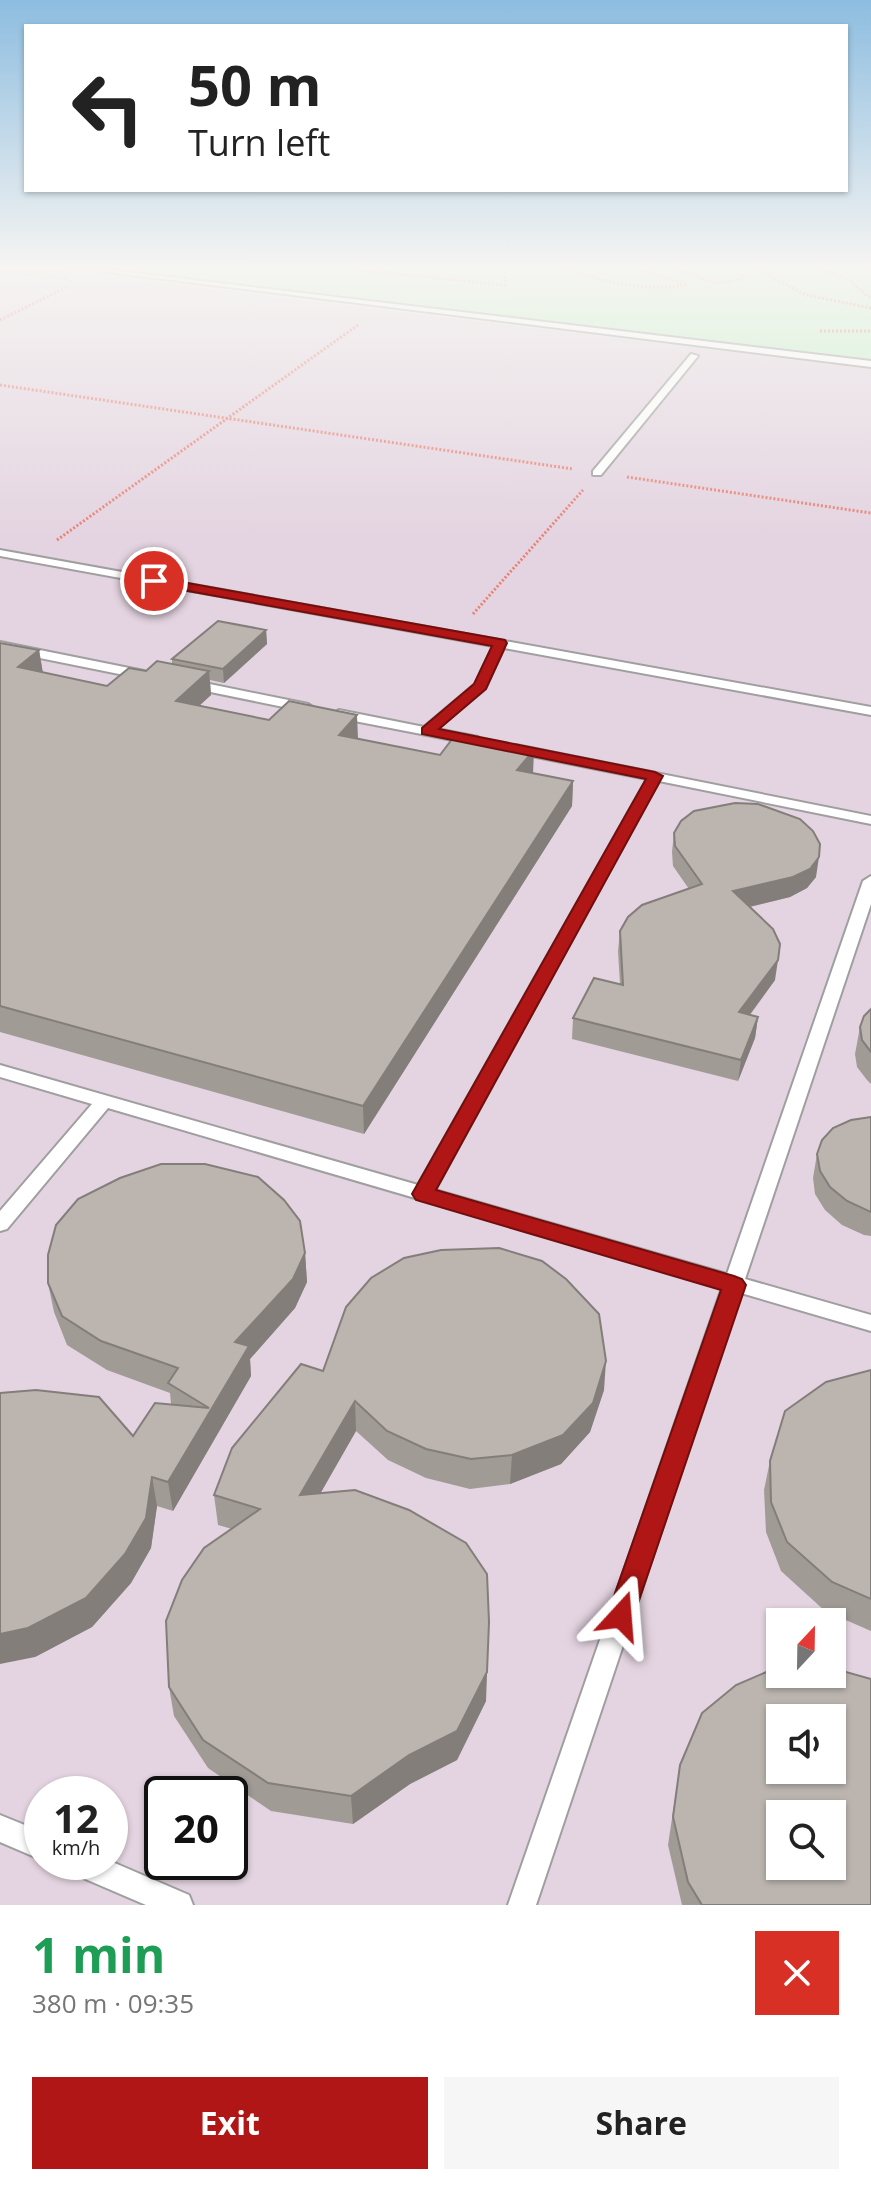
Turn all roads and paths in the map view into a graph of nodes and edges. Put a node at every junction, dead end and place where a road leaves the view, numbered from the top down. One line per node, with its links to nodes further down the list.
1 (313, 358): 6 (path)
2 (692, 358): 7 (lane)
3 (821, 358): 4 (lane)
4 (871, 364)
5 (0, 385): 6 (path)
6 (228, 418): 7 (path); 10 (path)
7 (597, 473): 8 (path); 11 (path)
8 (871, 513)
9 (0, 553): 10 (lane)
10 (30, 559): 11 (lane)
11 (432, 630): 12 (lane)
12 (500, 643): 16 (lane); 17 (lane)
13 (0, 646): 14 (lane)
14 (153, 677)
15 (183, 683): 17 (lane)
16 (871, 711)
17 (427, 731): 18 (lane)
18 (488, 743)
19 (503, 746): 20 (lane)
20 (655, 776): 21 (lane); 25 (lane)
21 (871, 820)
22 (871, 881): 27 (lane)
23 (0, 1071): 24 (lane)
24 (104, 1101): 25 (lane); 26 (lane)
25 (423, 1194): 27 (lane)
26 (0, 1224)
27 (734, 1285): 28 (lane); 33 (lane)
28 (871, 1323)
29 (0, 1828): 30 (lane)
30 (24, 1838)
31 (121, 1880): 32 (lane)
32 (179, 1905)
33 (522, 1905)

